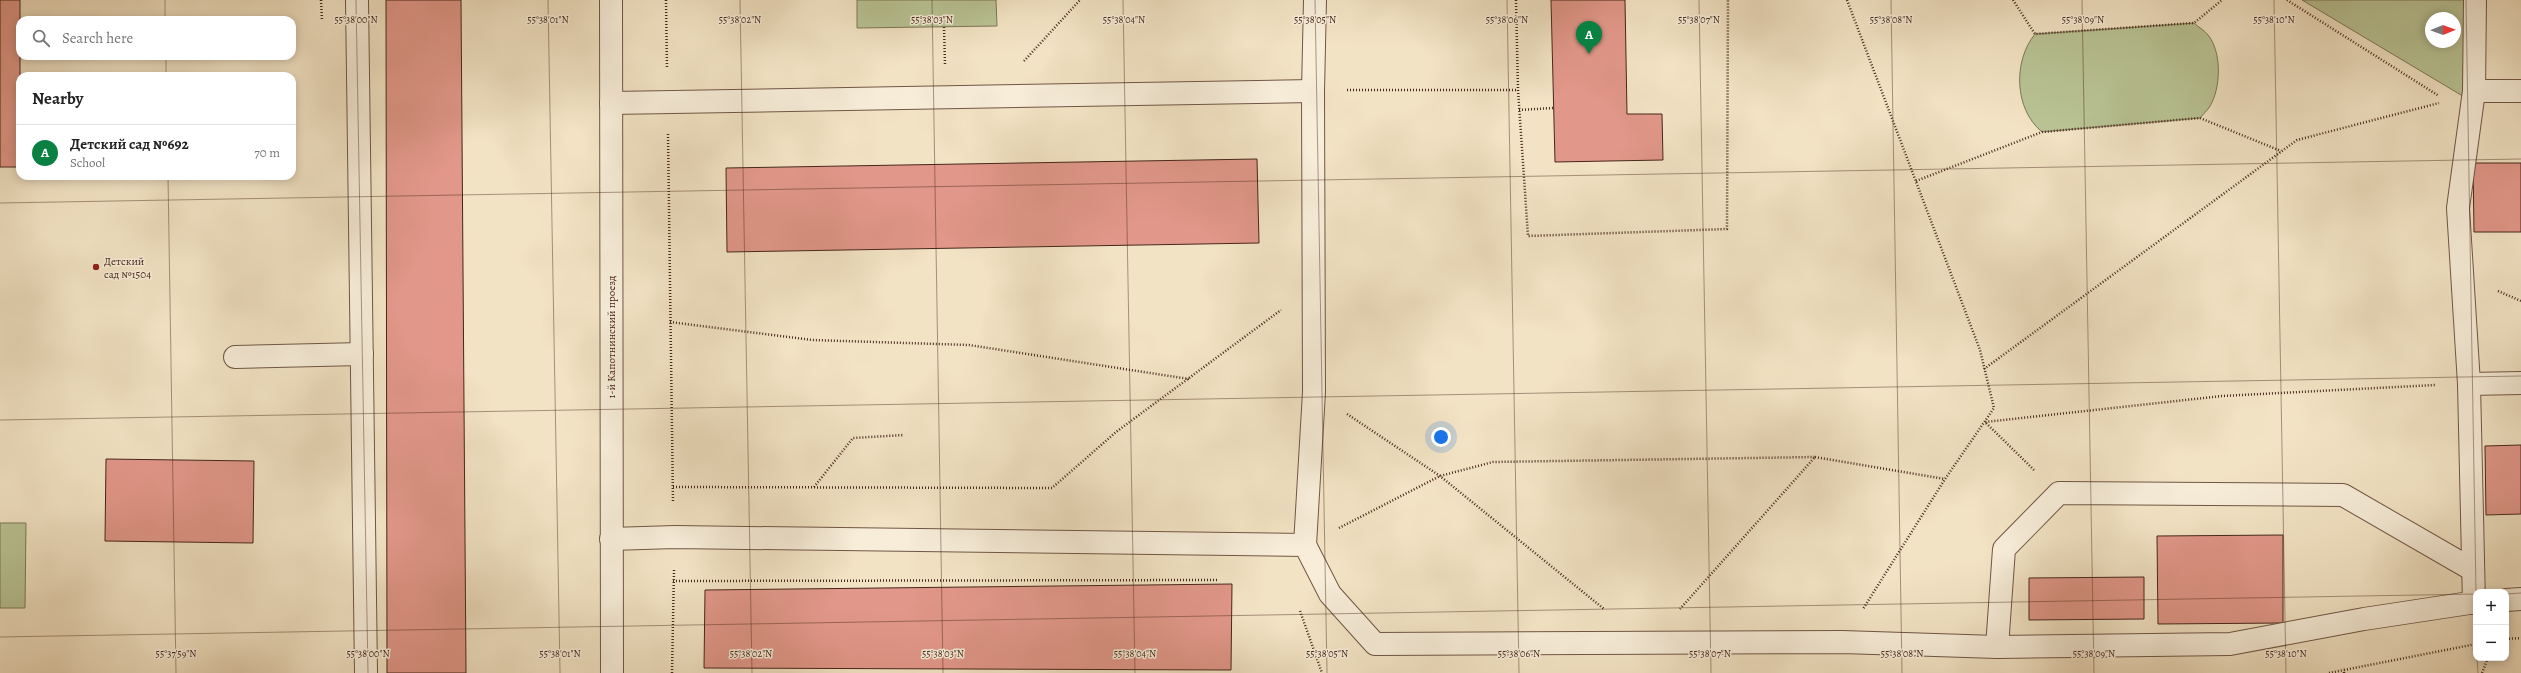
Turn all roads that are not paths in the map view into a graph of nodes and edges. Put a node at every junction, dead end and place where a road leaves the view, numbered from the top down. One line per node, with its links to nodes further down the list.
1 (357, 0): 9 (street)
2 (611, 0): 8 (street, 1-й Капотнинский проезд)
3 (1315, 0): 5 (street)
4 (2475, 0): 6 (street)
5 (1312, 90): 8 (street); 14 (street)
6 (2474, 91): 7 (street); 12 (street)
7 (2521, 91)
8 (611, 103): 13 (street, 1-й Капотнинский проезд)
9 (362, 354): 10 (street); 21 (street)
10 (235, 357)
11 (2521, 383): 12 (street)
12 (2469, 384): 15 (street)
13 (611, 539): 14 (street); 22 (street, 1-й Капотнинский проезд)
14 (1305, 545): 20 (street)
15 (2472, 570): 16 (street); 20 (street)
16 (2474, 589)
17 (2521, 599): 18 (street)
18 (2509, 600)
19 (2473, 602): 20 (street)
20 (1998, 647)
21 (366, 673)
22 (612, 673)

